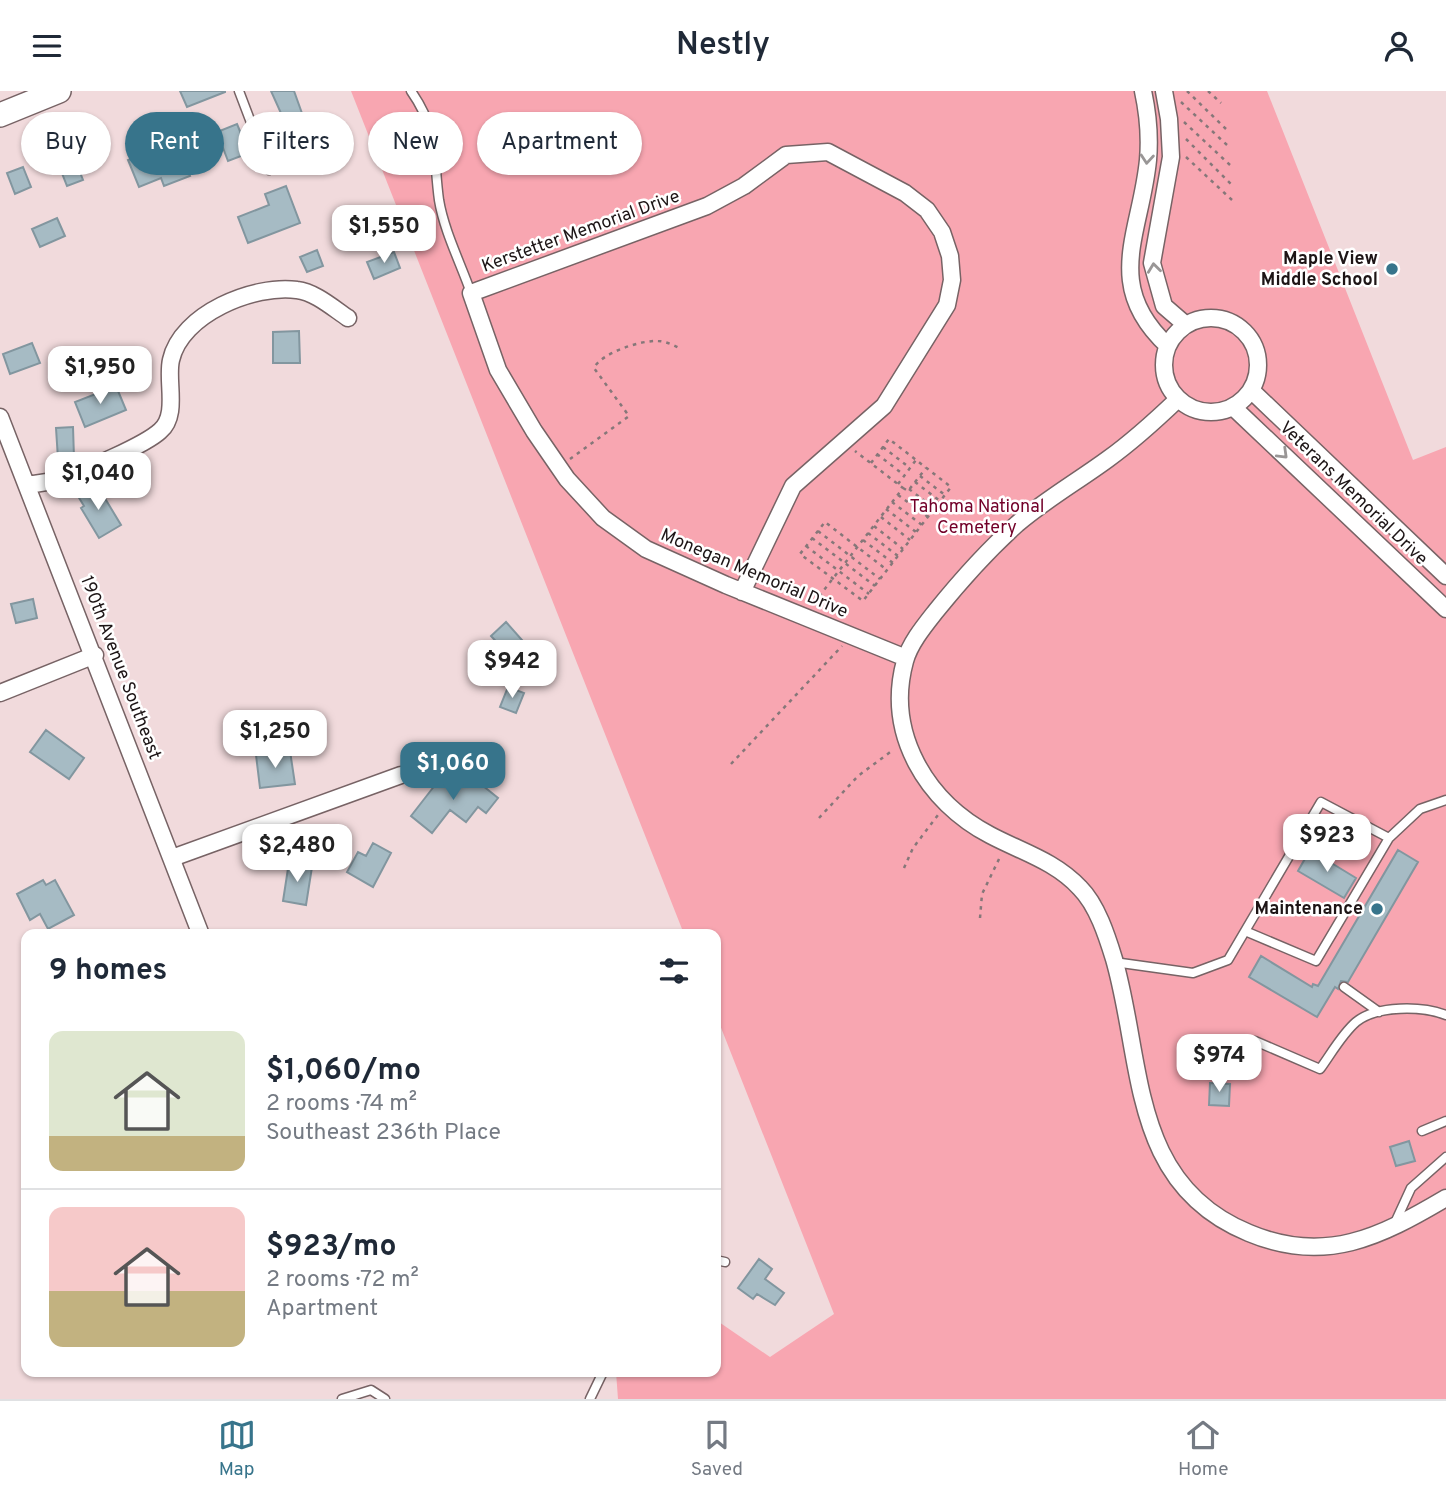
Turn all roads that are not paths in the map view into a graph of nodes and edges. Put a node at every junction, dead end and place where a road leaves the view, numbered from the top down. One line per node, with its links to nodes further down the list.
1 (59, 91): 7 (main road)
2 (239, 91): 6 (lane)
3 (411, 91): 8 (lane)
4 (1143, 91): 11 (street, one-way to 11)
5 (1170, 105): 10 (street, one-way to 5)
6 (247, 112)
7 (0, 115)
8 (471, 293): 18 (street, Monegan Memorial Drive); 18 (street, Kerstetter Memorial Drive)
9 (348, 318): 16 (street)
10 (1186, 325): 11 (street); 12 (street)
11 (1168, 346): 13 (street)
12 (1252, 391): 14 (street); 17 (street, Veterans Memorial Drive)
13 (1178, 400): 14 (street); 21 (street)
14 (1233, 407): 19 (street, Veterans Memorial Drive, one-way to 19)
15 (2, 427): 16 (street, 190th Avenue Southeast)
16 (27, 485): 20 (street, 190th Avenue Southeast)
17 (1446, 576)
18 (742, 592): 21 (street, Monegan Memorial Drive)
19 (1446, 609)
20 (95, 655): 22 (street); 26 (street, 190th Avenue Southeast)
21 (906, 658): 29 (street)
22 (0, 693)
23 (401, 775): 26 (street)
24 (1446, 800): 25 (lane)
25 (1389, 838): 28 (lane); 28 (lane)
26 (172, 858): 27 (street, 190th Avenue Southeast)
27 (199, 929)
28 (1245, 931): 29 (lane)
29 (1114, 962): 38 (street)
30 (1344, 987): 31 (lane)
31 (1379, 1012): 32 (lane); 33 (lane)
32 (1446, 1015)
33 (1221, 1066)
34 (1446, 1121): 35 (lane)
35 (1422, 1131)
36 (1446, 1157): 38 (lane)
37 (1446, 1198): 38 (street)
38 (1392, 1229)
39 (601, 1377): 42 (lane)
40 (342, 1399): 41 (lane)
41 (385, 1399)
42 (590, 1399)

